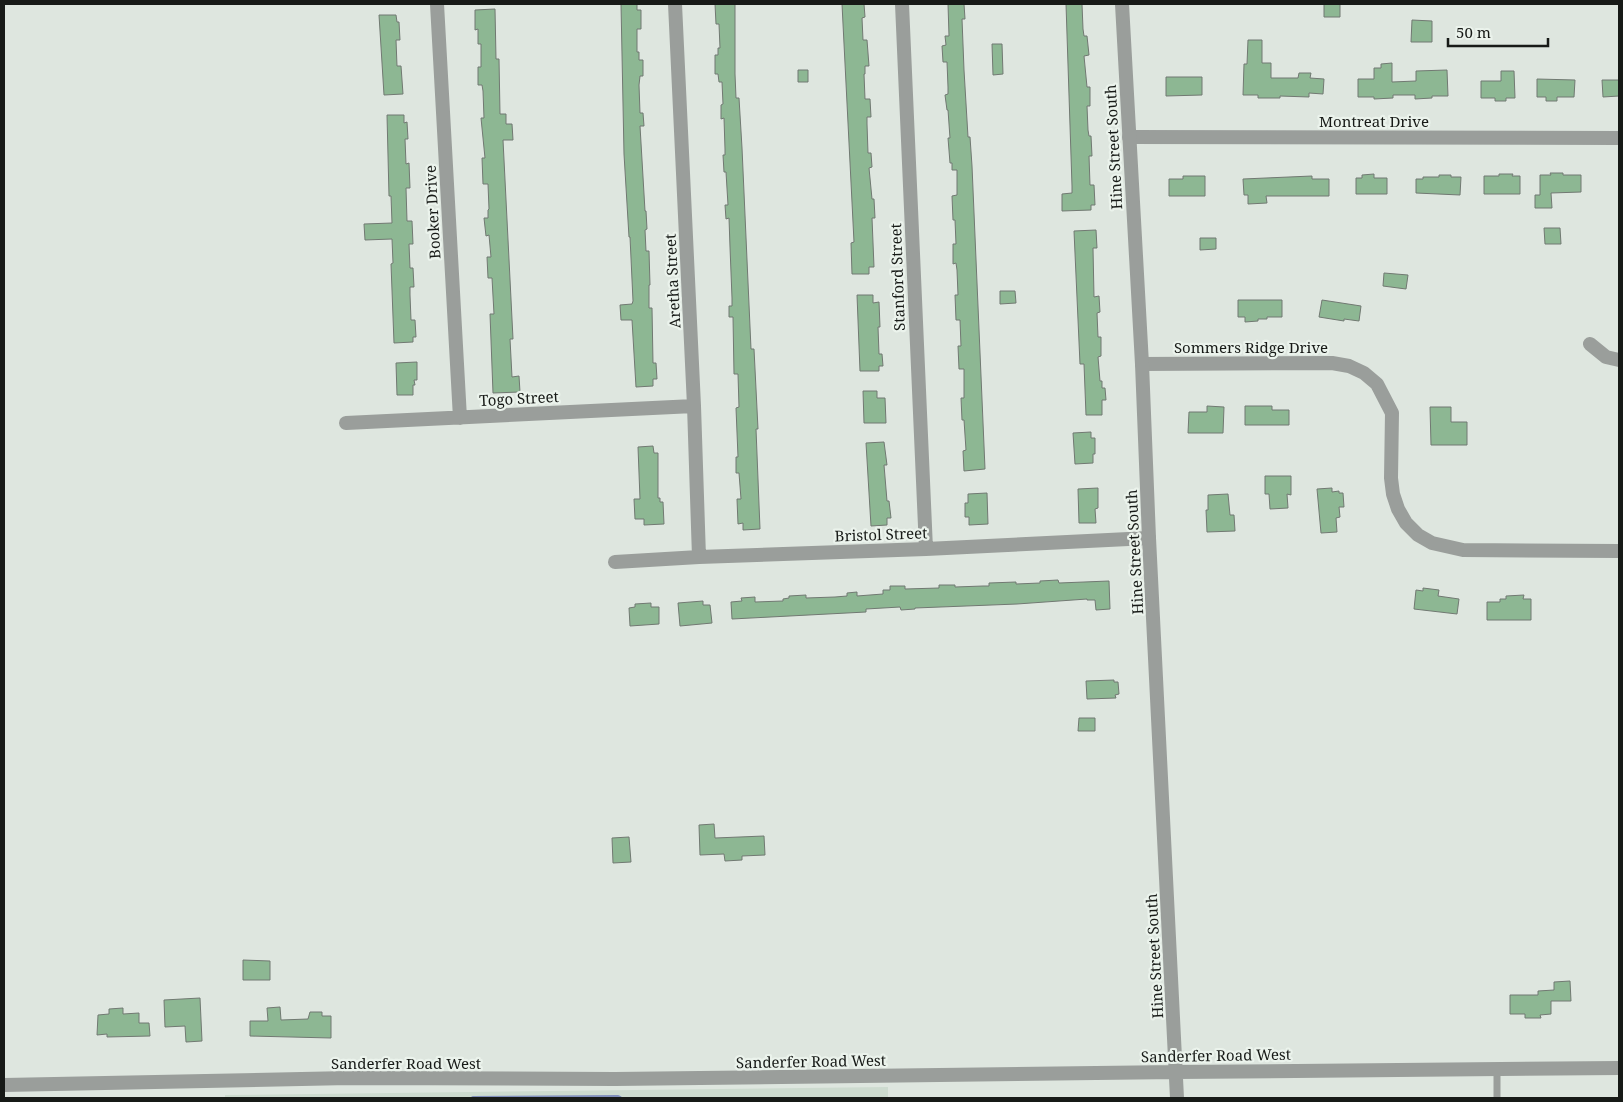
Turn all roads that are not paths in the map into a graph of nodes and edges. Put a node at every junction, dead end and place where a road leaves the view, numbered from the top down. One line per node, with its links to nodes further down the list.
1 (437, 4): 11 (street, Booker Drive)
2 (674, 4): 10 (street, Aretha Street)
3 (902, 4): 14 (street, Stanford Street)
4 (1122, 4): 5 (street, Hine Street South)
5 (1129, 137): 6 (street, Montreat Drive); 9 (street, Hine Street South)
6 (1619, 138)
7 (1590, 344): 8 (street)
8 (1619, 360)
9 (1142, 364): 13 (street, Hine Street South); 15 (street, Sommers Ridge Drive)
10 (694, 406): 11 (street, Togo Street); 16 (street, Aretha Street)
11 (460, 418): 12 (street, Togo Street)
12 (346, 423)
13 (1149, 538): 14 (street, Bristol Street); 20 (street, Hine Street South)
14 (926, 549): 16 (street, Bristol Street)
15 (1619, 551)
16 (699, 557): 17 (street, Bristol Street)
17 (614, 562)
18 (1619, 1068): 19 (street, Sanderfer Road West)
19 (1498, 1070): 20 (street, Sanderfer Road West); 23 (lane)
20 (1176, 1072): 21 (street, Sanderfer Road West); 22 (street, Hine Street South)
21 (4, 1085)
22 (1177, 1098)
23 (1498, 1098)

